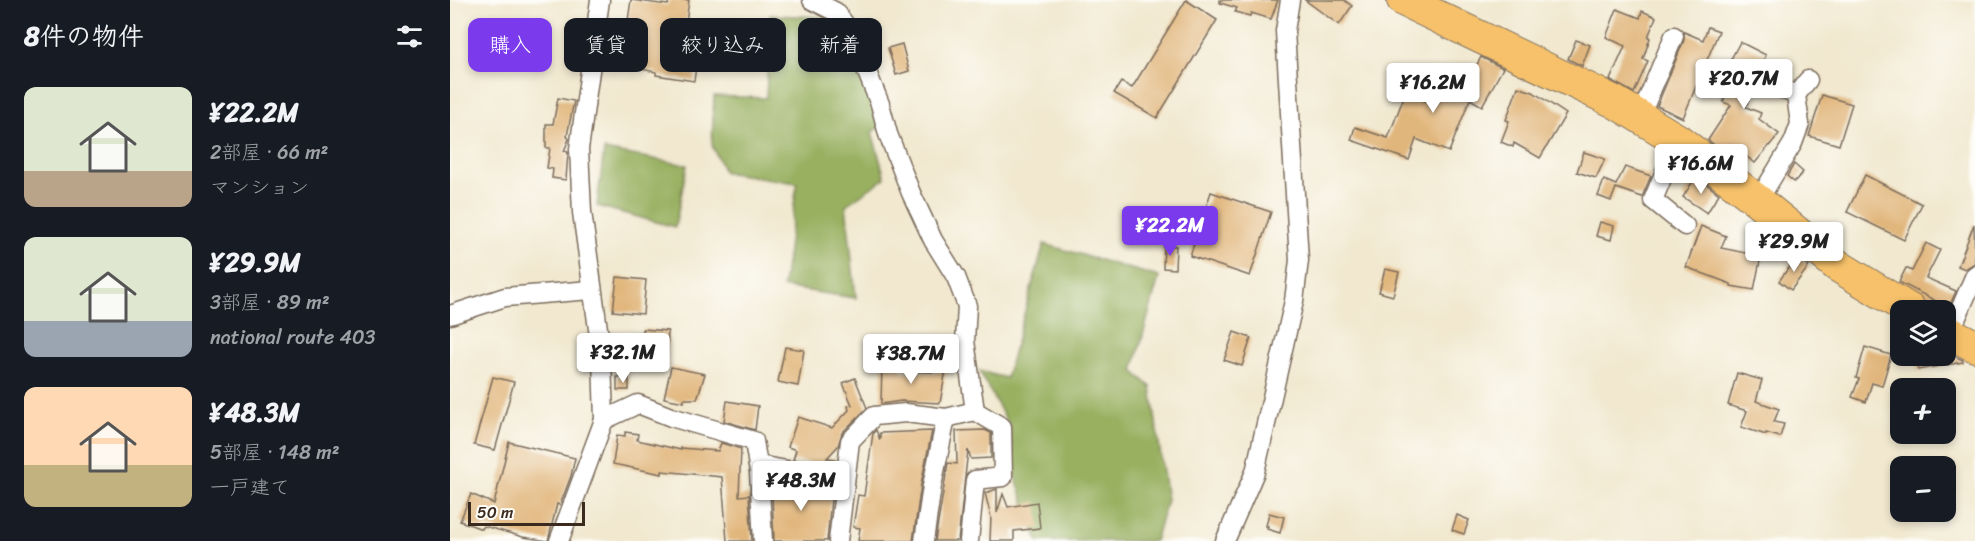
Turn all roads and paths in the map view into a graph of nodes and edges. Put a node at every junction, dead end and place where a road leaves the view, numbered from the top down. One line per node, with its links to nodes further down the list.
1 (600, 0): 14 (street)
2 (812, 0): 18 (street)
3 (1290, 0): 28 (street)
4 (1402, 0): 9 (highway)
5 (1674, 36): 9 (street)
6 (1808, 80): 8 (street)
7 (1772, 84): 8 (street)
8 (1796, 95): 11 (street)
9 (1640, 117): 10 (highway)
10 (1678, 140): 11 (highway); 12 (street)
11 (1758, 201): 15 (highway)
12 (1685, 226)
13 (1975, 275): 17 (street)
14 (591, 290): 16 (street); 20 (street)
15 (1894, 300)
16 (450, 315)
17 (1957, 337)
18 (975, 411): 19 (street); 27 (street)
19 (945, 418): 22 (street); 26 (street)
20 (604, 420): 21 (street); 23 (street)
21 (758, 465): 22 (street); 24 (street)
22 (845, 480): 25 (street)
23 (559, 541)
24 (763, 541)
25 (838, 541)
26 (924, 541)
27 (969, 541)
28 (1225, 541)

